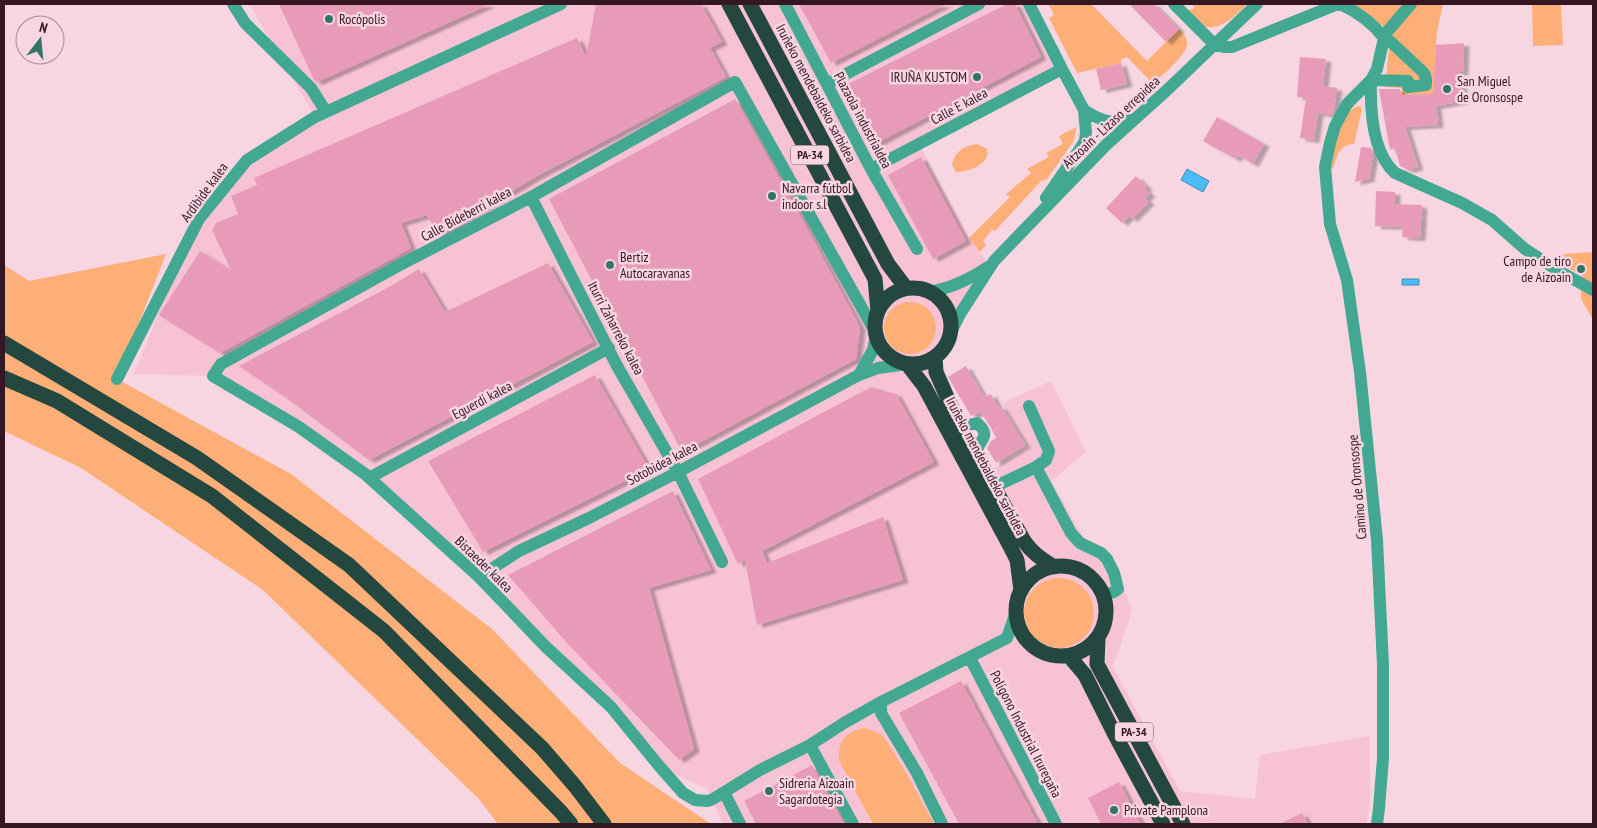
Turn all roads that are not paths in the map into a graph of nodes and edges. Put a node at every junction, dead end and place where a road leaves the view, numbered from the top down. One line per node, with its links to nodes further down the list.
1 (233, 4): 18 (street)
2 (560, 4): 18 (street, Ardibide kalea)
3 (729, 4): 31 (highway, PA-34)
4 (750, 4): 28 (highway, Iruñeko mendebaldeko sarbidea / PA-34)
5 (785, 4): 16 (street, Plazaola industrialdea)
6 (979, 4): 16 (street)
7 (1029, 4): 14 (street)
8 (1174, 4): 13 (street)
9 (1257, 4): 13 (street, Aitzoain - Lizaso errepidea)
10 (1339, 4): 12 (street); 13 (street)
11 (1411, 4): 12 (street)
12 (1384, 38): 15 (street); 15 (street)
13 (1215, 45): 20 (street, Aitzoain - Lizaso errepidea)
14 (1062, 69): 17 (street); 23 (street, Calle E kalea)
15 (1371, 80): 29 (street); 69 (street, Camino de Oronsospe)
16 (826, 84): 23 (street, Plazaola industrialdea)
17 (1084, 110): 19 (street); 21 (street)
18 (326, 112): 41 (street, Ardibide kalea)
19 (1095, 117): 20 (street); 22 (street)
20 (1136, 119): 22 (street, Aitzoain - Lizaso errepidea)
21 (1086, 128): 22 (street); 25 (street)
22 (1104, 147): 25 (street, Aitzoain - Lizaso errepidea)
23 (871, 169): 26 (street, Plazaola industrialdea)
24 (531, 197): 32 (street, Calle Bideberri kalea); 35 (street, Iturri Zaharreko kalea); 39 (street, Calle Bideberri kalea)
25 (1037, 215): 27 (street, Aitzoain - Lizaso errepidea)
26 (916, 249)
27 (990, 266): 30 (street); 33 (street)
28 (906, 288): 30 (highway); 31 (highway)
29 (1593, 290)
30 (930, 292): 33 (highway)
31 (878, 311): 32 (highway, PA-34)
32 (876, 334): 37 (highway); 38 (street)
33 (950, 334): 36 (highway)
34 (4, 343): 58 (highway)
35 (609, 348): 44 (street, Iturri Zaharreko kalea); 45 (street, Eguerdi kalea)
36 (934, 357): 37 (highway); 46 (highway, Iruñeko mendebaldeko sarbidea)
37 (907, 364): 38 (street, Sotobidea kalea); 50 (highway, Iruñeko mendebaldeko sarbidea)
38 (859, 375): 44 (street, Sotobidea kalea)
39 (213, 376): 45 (street, Bistaeder kalea)
40 (4, 378): 60 (highway)
41 (117, 379)
42 (1029, 406): 43 (street)
43 (1036, 467): 46 (street); 51 (street)
44 (678, 472): 47 (street, Iturri Zaharreko kalea); 49 (street, Sotobidea kalea)
45 (369, 478): 49 (street, Bistaeder kalea)
46 (994, 487): 48 (highway, Iruñeko mendebaldeko sarbidea)
47 (722, 562)
48 (1054, 567): 50 (highway); 51 (highway)
49 (479, 578): 59 (street, Bistaeder kalea)
50 (1021, 590): 52 (highway)
51 (1103, 595): 53 (highway, PA-34)
52 (1016, 612): 54 (highway); 55 (street)
53 (1098, 638): 54 (highway); 68 (highway, PA-34)
54 (1069, 656): 67 (highway, PA-34)
55 (970, 658): 56 (street); 66 (street, Polígono Industrial Iruregaña)
56 (881, 702): 57 (street); 65 (street)
57 (810, 745): 59 (street); 64 (street)
58 (575, 786): 61 (highway); 62 (highway)
59 (724, 792): 63 (street)
60 (571, 824)
61 (604, 824)
62 (613, 824)
63 (740, 824)
64 (853, 824)
65 (942, 824)
66 (1056, 824)
67 (1163, 824)
68 (1183, 824)
69 (1377, 824)

